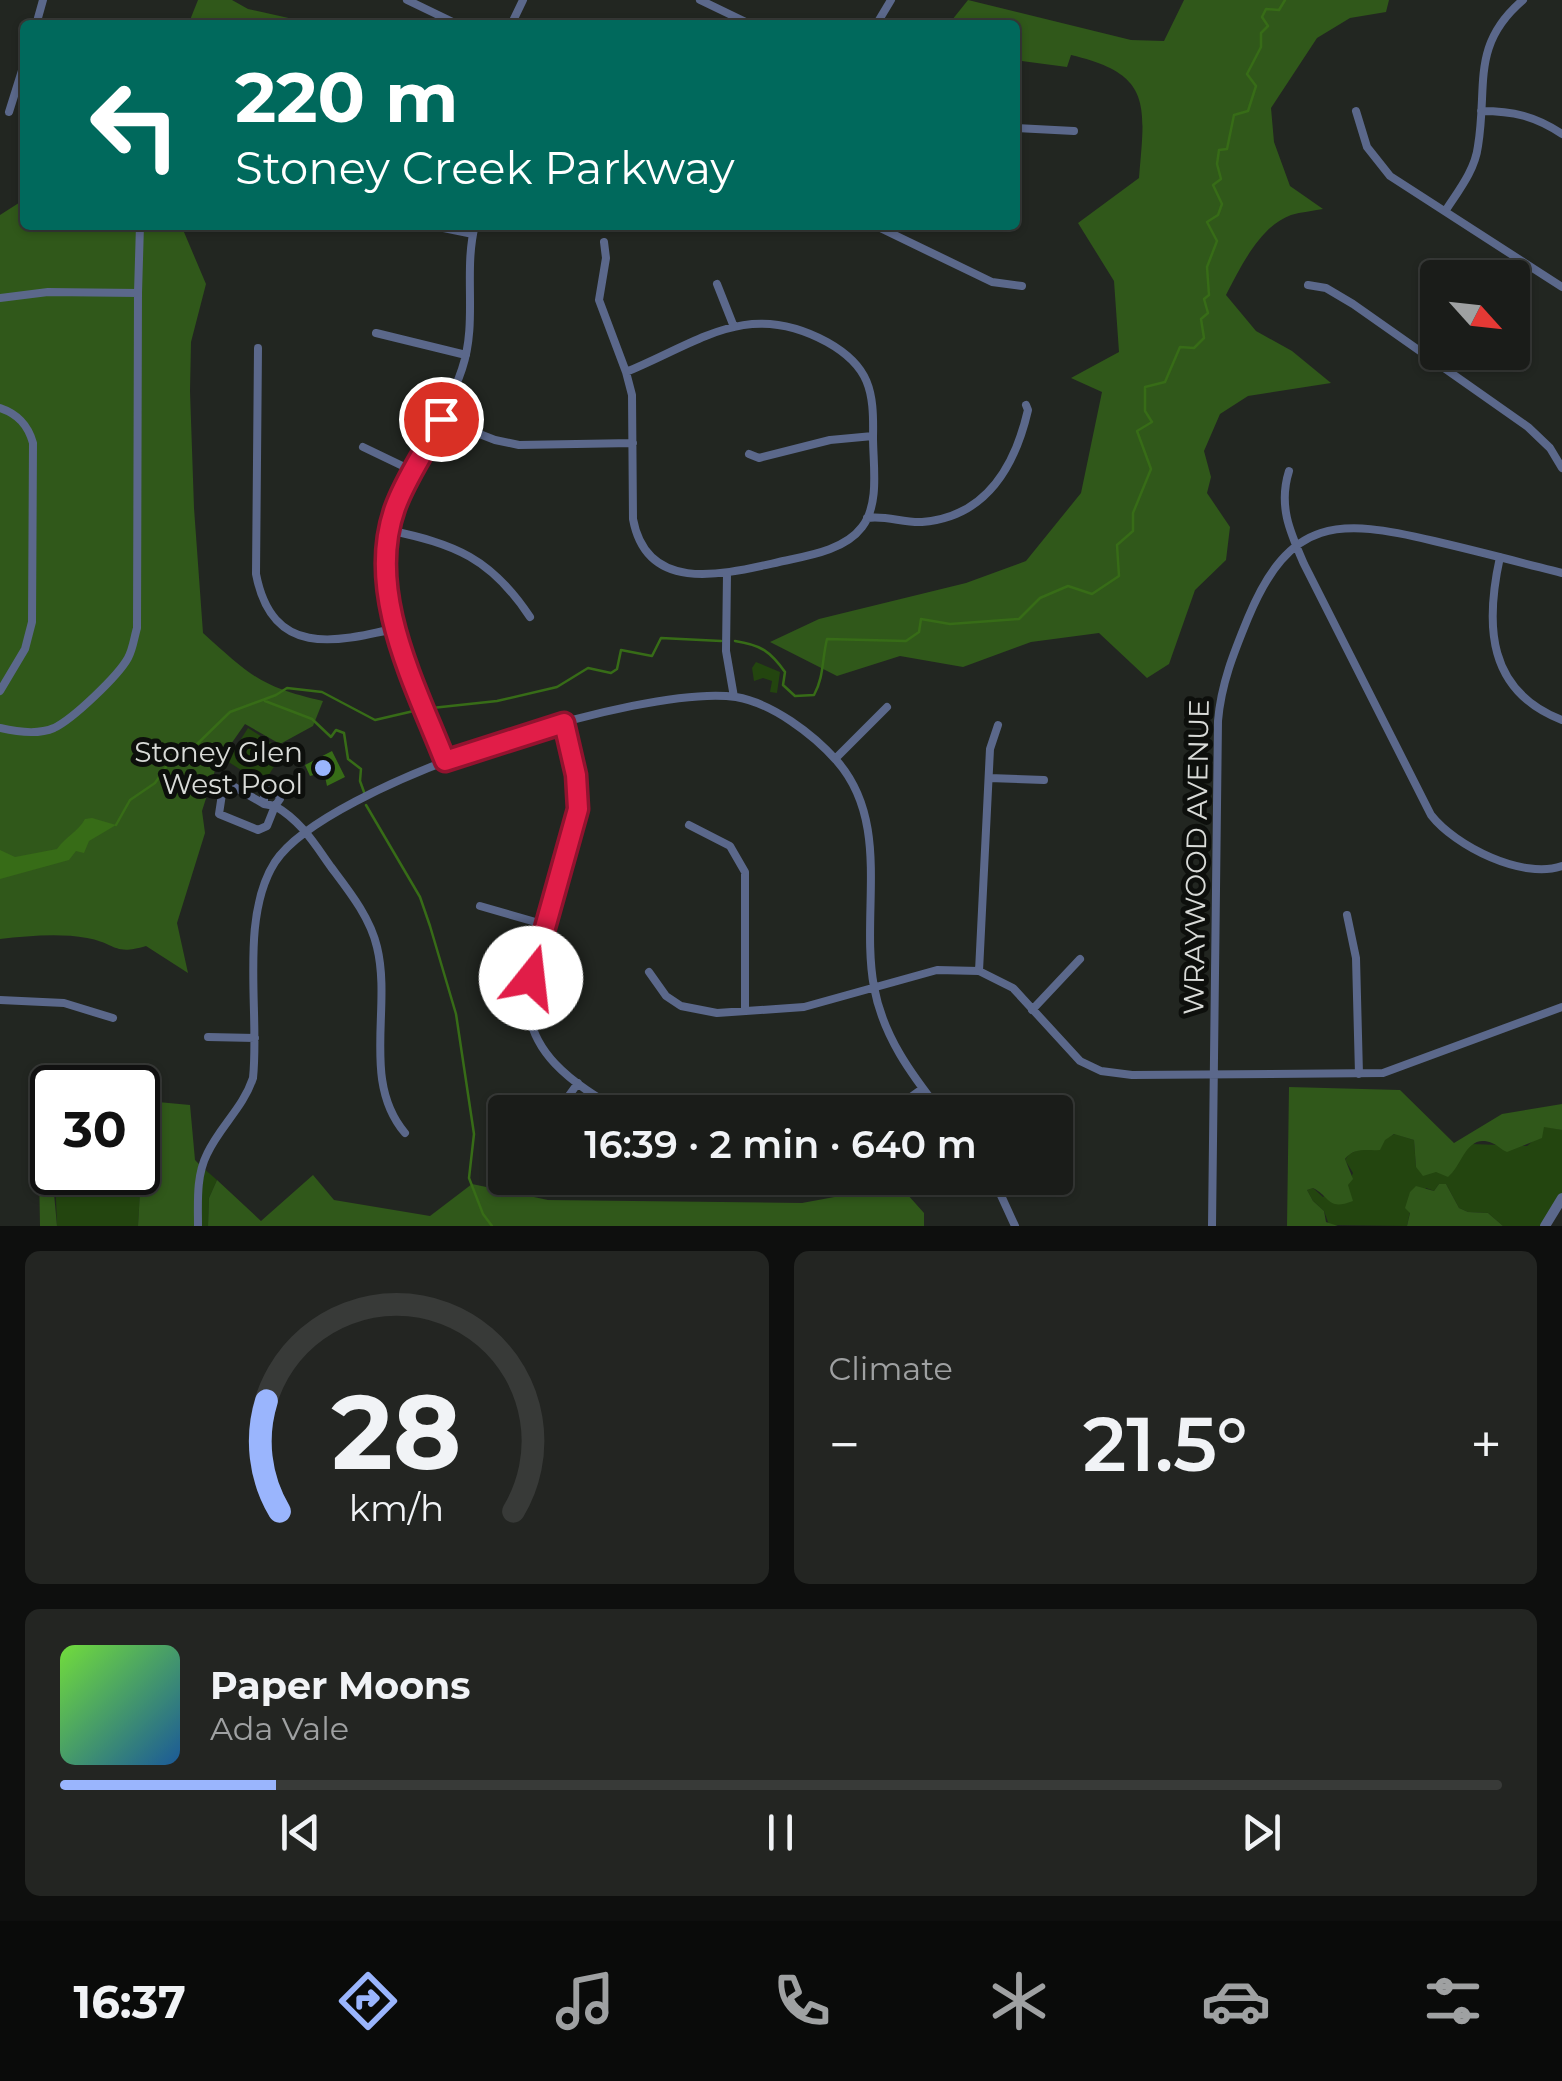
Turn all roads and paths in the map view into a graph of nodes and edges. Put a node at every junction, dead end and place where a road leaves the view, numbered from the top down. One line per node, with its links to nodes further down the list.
1 (407, 0): 4 (street)
2 (700, 0): 5 (street)
3 (1523, 0): 9 (street)
4 (449, 20)
5 (742, 20)
6 (20, 77): 8 (street)
7 (1356, 111): 13 (street)
8 (10, 112)
9 (1481, 112): 12 (street); 13 (street)
10 (1020, 128): 11 (street)
11 (1074, 131)
12 (1562, 134)
13 (1446, 210): 21 (street)
14 (140, 230): 22 (street)
15 (474, 230): 27 (street)
16 (884, 230): 20 (street)
17 (604, 242): 28 (street)
18 (717, 284): 24 (street)
19 (1308, 285): 35 (street)
20 (1022, 286)
21 (1562, 287)
22 (138, 293): 23 (street); 54 (street)
23 (0, 298)
24 (734, 327): 28 (street); 32 (street)
25 (376, 333): 27 (street)
26 (258, 348): 47 (street)
27 (466, 355): 31 (street)
28 (626, 372): 33 (street)
29 (1026, 405): 40 (street)
30 (0, 408): 48 (street)
31 (441, 419): 33 (street); 38 (street)
32 (874, 436): 36 (street); 40 (street)
33 (633, 444): 45 (street)
34 (363, 447): 38 (street)
35 (1559, 452): 37 (street)
36 (748, 454)
37 (1562, 468)
38 (413, 471): 41 (street)
39 (1289, 471): 42 (street)
40 (867, 518): 45 (street)
41 (388, 530): 46 (street); 47 (street)
42 (1296, 546): 43 (street, WRAYWOOD AVENUE); 62 (street); 77 (street, WRAYWOOD AVENUE)
43 (1500, 557): 44 (street, WRAYWOOD AVENUE); 51 (street)
44 (1562, 571)
45 (727, 574): 49 (street)
46 (530, 616)
47 (397, 628): 56 (street)
48 (0, 691)
49 (734, 696): 52 (street); 55 (street)
50 (886, 707): 55 (street)
51 (1562, 720)
52 (564, 723): 56 (street); 65 (street)
53 (998, 725): 57 (street)
54 (0, 728)
55 (835, 759): 69 (street)
56 (445, 761): 61 (street)
57 (989, 778): 58 (street); 67 (street)
58 (1044, 780)
59 (269, 805): 59 (street); 61 (street)
60 (690, 825): 73 (street)
61 (305, 832): 76 (street); 85 (street)
62 (1562, 866)
63 (480, 906): 65 (street)
64 (1347, 915): 78 (street)
65 (546, 926): 79 (street)
66 (1080, 959): 72 (street)
67 (979, 970): 69 (street); 72 (street)
68 (649, 972): 73 (street)
69 (874, 987): 73 (street); 80 (street)
70 (0, 1000): 74 (street)
71 (1562, 1007): 78 (street)
72 (1032, 1010): 77 (street)
73 (745, 1012)
74 (113, 1018)
75 (208, 1037): 76 (street)
76 (255, 1038): 88 (street)
77 (1214, 1074): 78 (street); 90 (street, WRAYWOOD AVENUE)
78 (1359, 1074)
79 (578, 1083): 81 (street); 82 (street)
80 (922, 1089): 83 (street); 84 (street)
81 (569, 1095)
82 (596, 1095)
83 (914, 1095)
84 (927, 1095)
85 (405, 1133)
86 (1000, 1195): 89 (street)
87 (1562, 1198): 91 (street)
88 (198, 1226)
89 (1016, 1226)
90 (1212, 1226)
91 (1545, 1226)

